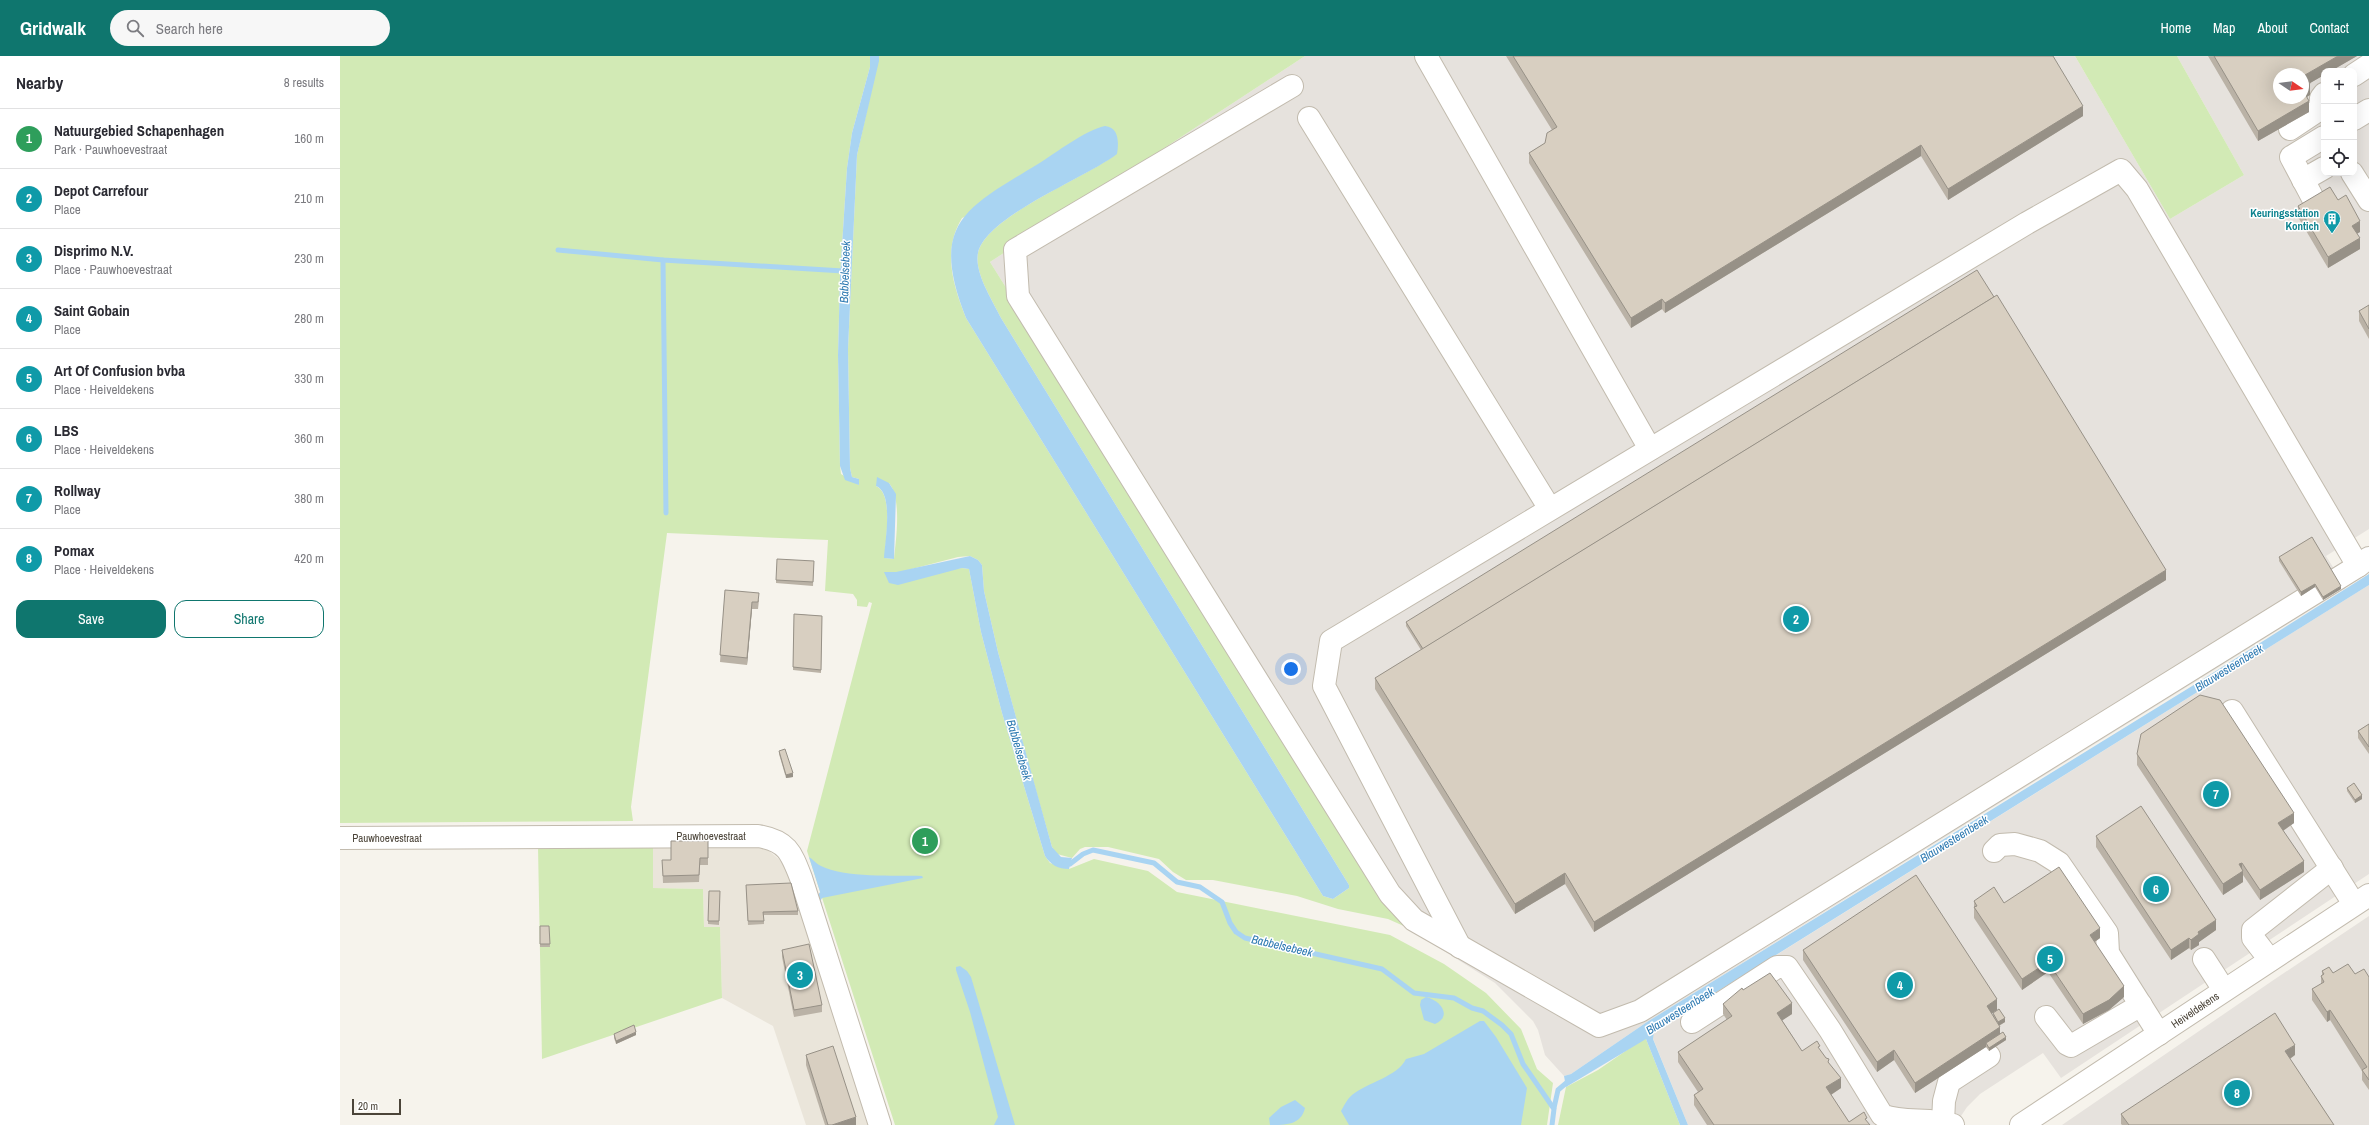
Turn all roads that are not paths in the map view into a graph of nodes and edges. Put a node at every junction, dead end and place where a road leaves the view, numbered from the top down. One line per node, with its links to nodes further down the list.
1 (1426, 56): 16 (street)
2 (2369, 65): 3 (street)
3 (2357, 72)
4 (1292, 86): 24 (street)
5 (2321, 98): 9 (street)
6 (2369, 110): 7 (street)
7 (2357, 117)
8 (1309, 118): 17 (street)
9 (2290, 129)
10 (2321, 139): 13 (street)
11 (2321, 170): 13 (street)
12 (2354, 176): 14 (street)
13 (2303, 180): 15 (street)
14 (2369, 200)
15 (2317, 206)
16 (1650, 449): 17 (street); 18 (street)
17 (1550, 509): 24 (street)
18 (2363, 562): 24 (street)
19 (2232, 711): 22 (street)
20 (340, 838): 34 (street, Pauwhoevestraat)
21 (1994, 851): 28 (street)
22 (2332, 868): 23 (street); 26 (street)
23 (2362, 900): 26 (street, Heiveldekens)
24 (1460, 947)
25 (2204, 959): 27 (street)
26 (2270, 960): 27 (street, Heiveldekens)
27 (2224, 990): 31 (street, Heiveldekens)
28 (2141, 1005): 29 (street); 31 (street)
29 (2046, 1016)
30 (1692, 1022): 33 (street)
31 (2159, 1034): 35 (street, Heiveldekens)
32 (1989, 1056): 33 (street)
33 (1948, 1123)
34 (880, 1125)
35 (2021, 1125)

